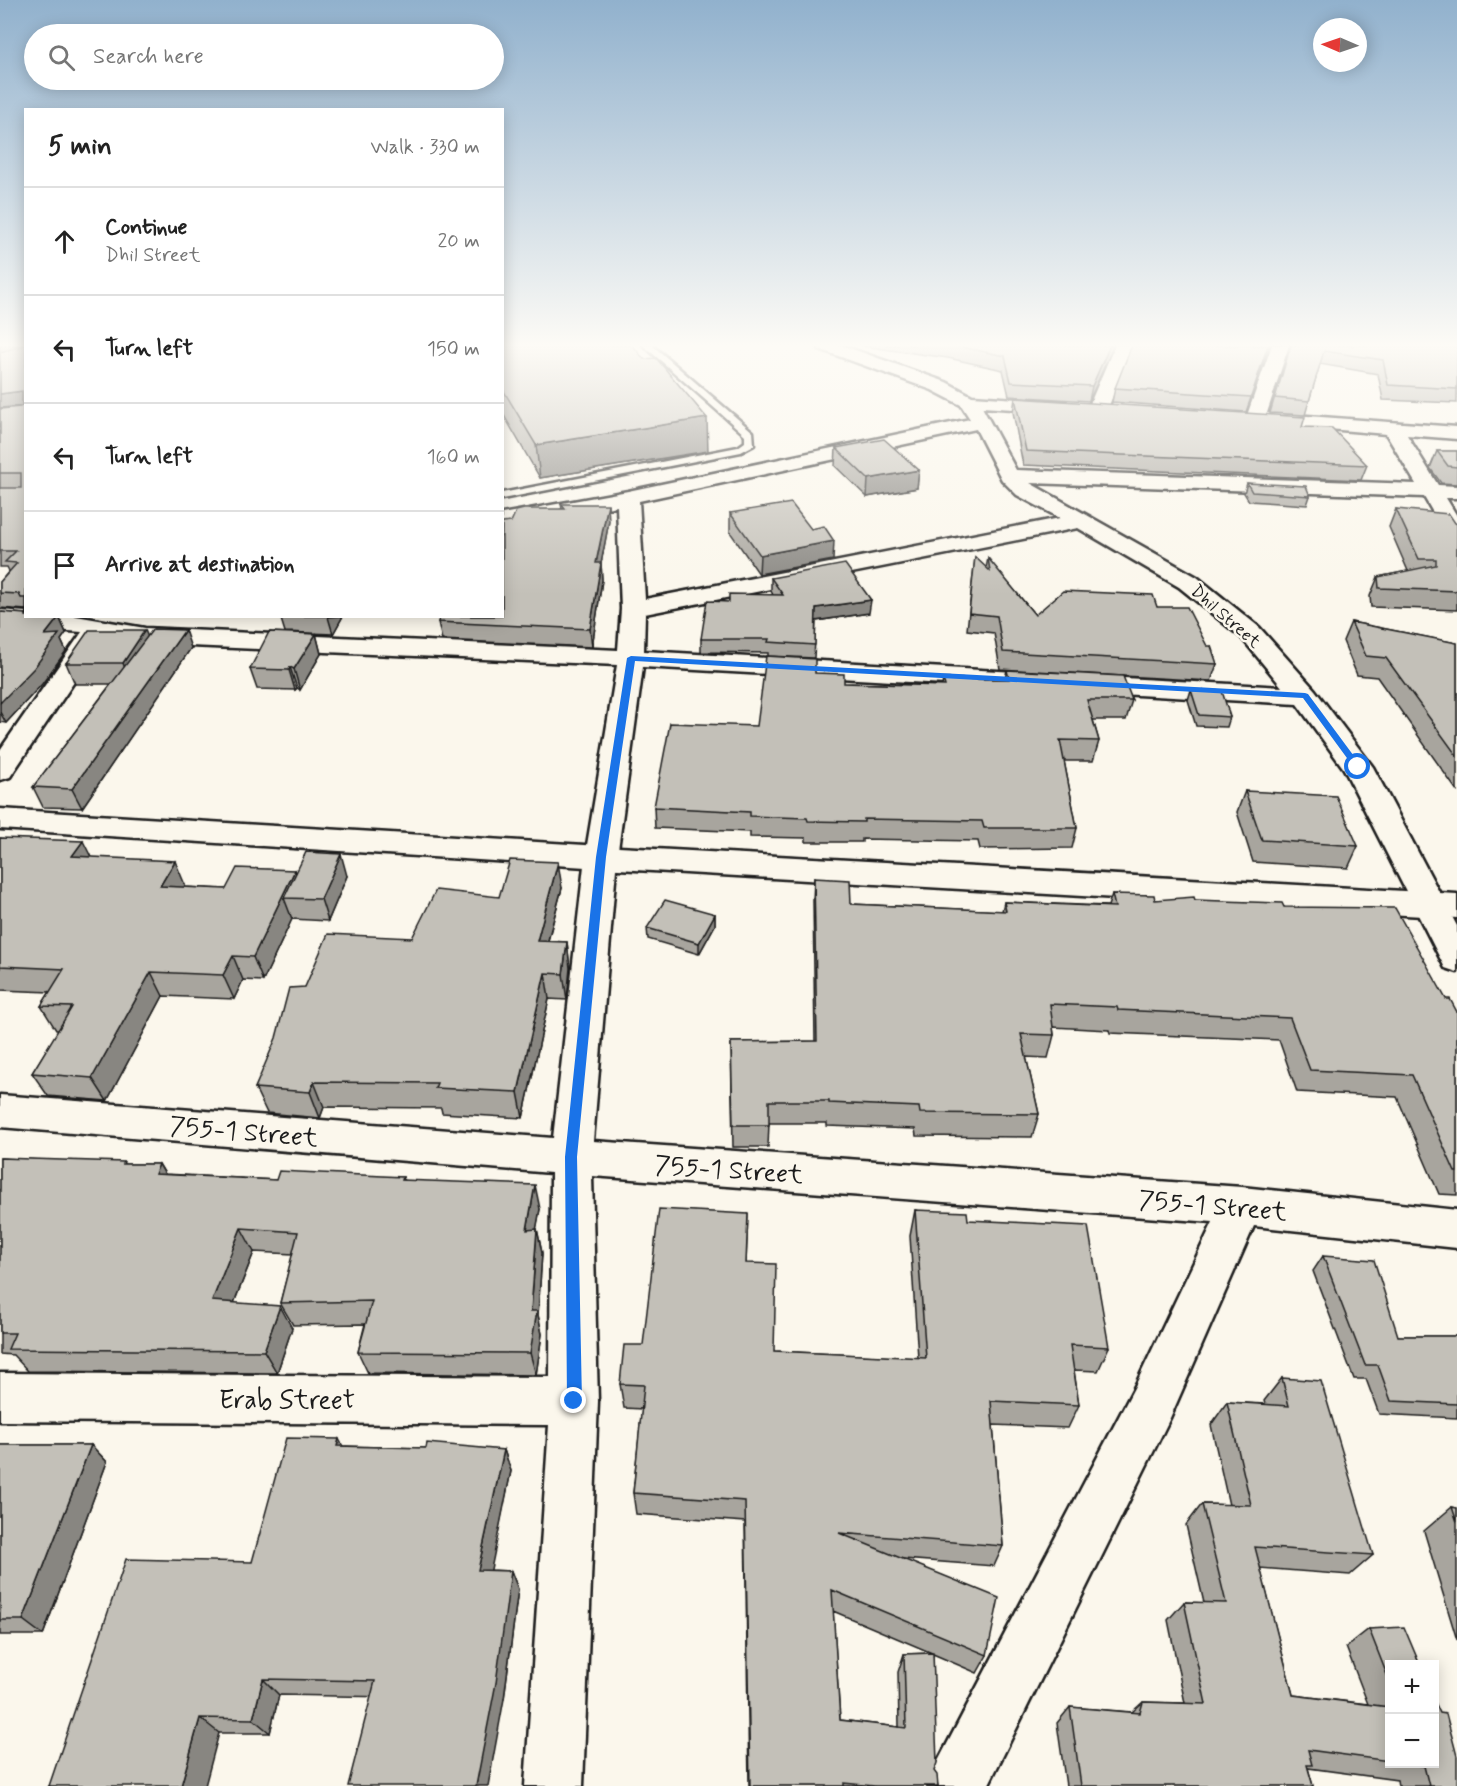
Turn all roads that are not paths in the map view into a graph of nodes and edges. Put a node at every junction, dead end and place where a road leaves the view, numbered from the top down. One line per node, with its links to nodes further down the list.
1 (743, 428): 10 (lane)
2 (905, 428): 11 (street)
3 (984, 428): 7 (street, Dhil Street)
4 (1393, 428): 8 (street)
5 (1399, 428): 6 (street)
6 (1457, 432)
7 (1009, 476): 8 (street); 13 (street, Dhil Street)
8 (1433, 491): 9 (street); 14 (street)
9 (1457, 492)
10 (504, 496)
11 (628, 497): 12 (street); 15 (street)
12 (504, 521)
13 (1080, 521): 15 (street); 19 (street, Dhil Street)
14 (1457, 535)
15 (633, 609): 18 (street)
16 (0, 618): 17 (street)
17 (103, 621): 18 (street); 20 (street)
18 (631, 658): 19 (street); 22 (street)
19 (1305, 696): 23 (street, Dhil Street)
20 (0, 771)
21 (0, 819): 22 (street)
22 (601, 857): 23 (street); 26 (street)
23 (1443, 905): 24 (street, Dhil Street)
24 (1457, 959)
25 (0, 1111): 26 (street, 755-1 Street)
26 (571, 1157): 27 (street, 755-1 Street); 30 (street)
27 (1242, 1206): 28 (street, 755-1 Street); 32 (street)
28 (1457, 1229)
29 (0, 1397): 30 (street, Erab Street)
30 (574, 1401): 31 (street)
31 (554, 1786)
32 (957, 1786)

